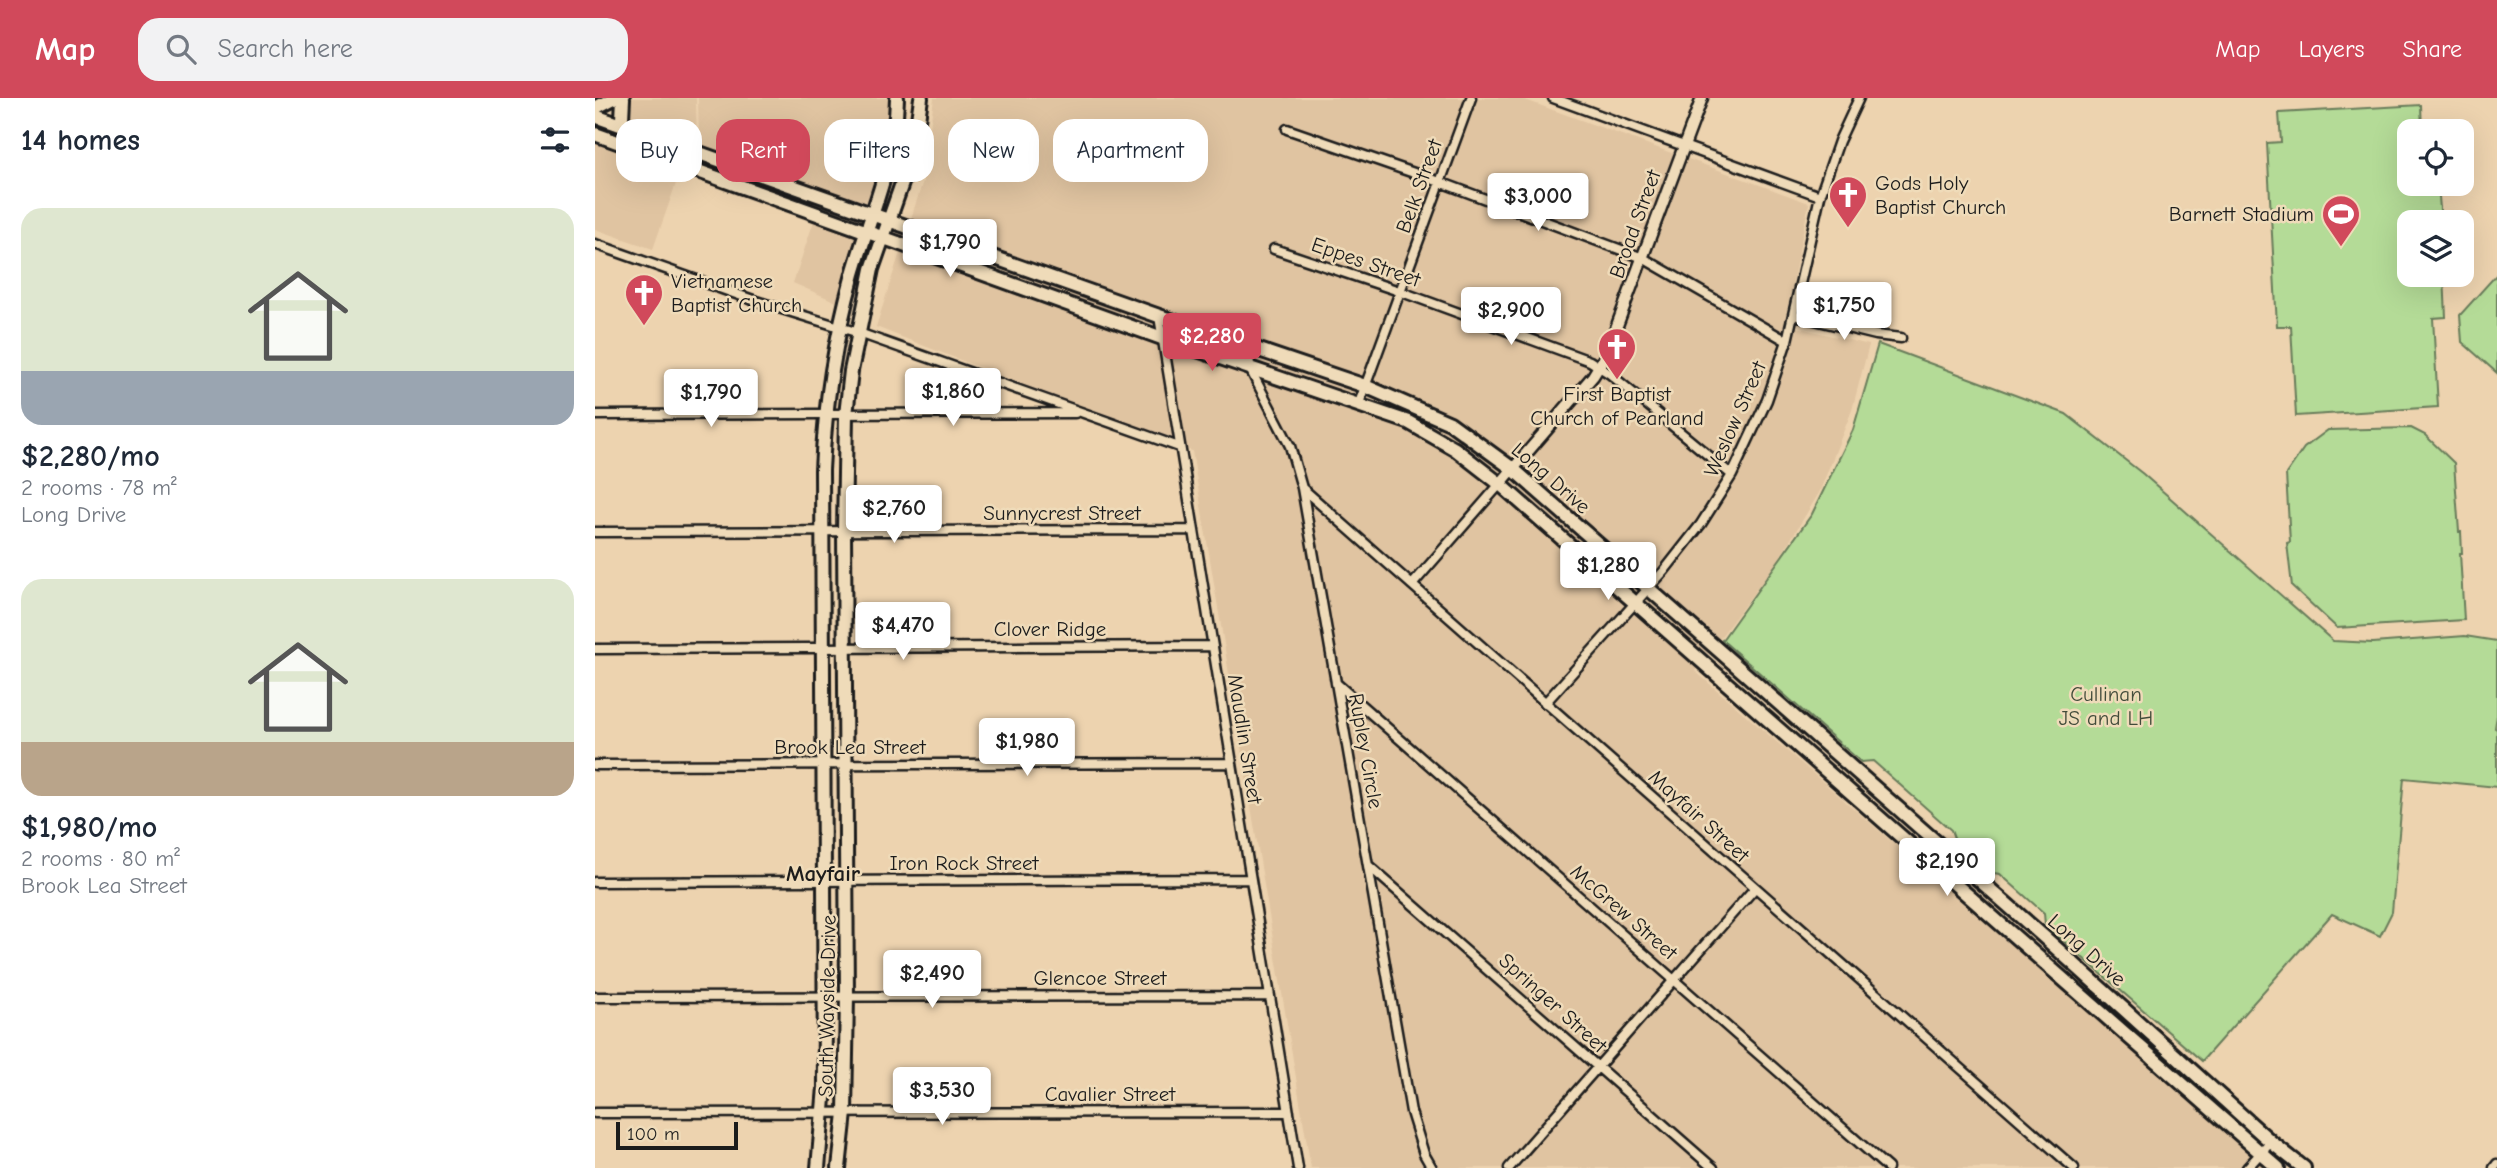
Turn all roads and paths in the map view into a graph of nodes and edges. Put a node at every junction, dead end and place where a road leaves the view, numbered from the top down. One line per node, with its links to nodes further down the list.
1 (614, 98): 9 (main road)
2 (623, 98): 11 (main road)
3 (897, 98): 22 (main road, South Wayside Drive)
4 (921, 98): 23 (main road, South Wayside Drive)
5 (1471, 98): 18 (street, Belk Street)
6 (1553, 98): 16 (street)
7 (1702, 98): 16 (street, Broad Street)
8 (1859, 98): 20 (street, Weslow Street)
9 (595, 108)
10 (595, 116): 12 (main road, Long Drive)
11 (622, 119)
12 (616, 124)
13 (1287, 129): 18 (street)
14 (595, 134): 15 (main road, Long Drive)
15 (616, 142)
16 (1685, 145): 20 (street); 29 (street, Broad Street)
17 (702, 174): 21 (main road, Long Drive)
18 (1440, 181): 29 (street); 32 (street, Belk Street)
19 (780, 182): 21 (main road); 22 (main road, Long Drive)
20 (1820, 196): 34 (street, Weslow Street)
21 (774, 199): 24 (main road, Long Drive)
22 (872, 214): 23 (main road, Long Drive); 24 (main road, South Wayside Drive)
23 (890, 220): 25 (main road, South Wayside Drive); 28 (main road, Long Drive)
24 (867, 232): 25 (main road, Long Drive); 36 (main road, South Wayside Drive)
25 (884, 237): 30 (main road, Long Drive); 37 (main road, South Wayside Drive)
26 (595, 244): 36 (street)
27 (1274, 249): 32 (street, Eppes Street)
28 (981, 251): 30 (main road); 31 (main road, Long Drive)
29 (1643, 258): 40 (street); 42 (street, Broad Street)
30 (973, 270): 33 (main road, Long Drive)
31 (1073, 284): 33 (main road); 35 (main road, Long Drive)
32 (1399, 291): 42 (street, Eppes Street); 44 (street, Belk Street)
33 (1065, 303): 38 (main road, Long Drive)
34 (1794, 315): 39 (street); 40 (street, Weslow Street)
35 (1159, 316): 38 (street, Maudlin Street); 41 (main road, Long Drive)
36 (840, 328): 37 (street); 47 (main road, South Wayside Drive)
37 (859, 333): 46 (street); 49 (main road, South Wayside Drive)
38 (1162, 338): 43 (main road, Long Drive); 50 (street, Maudlin Street)
39 (1901, 338)
40 (1787, 341): 52 (street, Weslow Street)
41 (1249, 346): 43 (street, Rupley Circle); 44 (main road, Long Drive)
42 (1600, 366): 51 (street, Broad Street); 52 (street, Eppes Street)
43 (1250, 369): 45 (main road, Long Drive); 54 (street, Rupley Circle)
44 (1365, 386): 45 (street, Belk Street); 51 (main road, Long Drive)
45 (1358, 405): 53 (main road, Long Drive)
46 (1081, 413): 49 (street); 50 (street)
47 (827, 414): 48 (street); 49 (street); 57 (main road, South Wayside Drive)
48 (595, 415)
49 (846, 415): 58 (main road, South Wayside Drive)
50 (1179, 447): 56 (street, Maudlin Street)
51 (1513, 469): 53 (street, Broad Street); 55 (main road, Long Drive)
52 (1731, 475): 62 (street, Weslow Street)
53 (1500, 484): 60 (main road, Long Drive); 61 (street, Broad Street)
54 (1302, 488): 61 (street, Mayfair Street); 70 (street, Rupley Circle)
55 (1576, 526): 60 (main road); 62 (main road, Long Drive)
56 (1193, 530): 58 (street, Sunnycrest Street); 64 (street, Maudlin Street)
57 (822, 531): 58 (street, Sunnycrest Street); 59 (street, Sunnycrest Street); 65 (main road, South Wayside Drive)
58 (844, 531): 66 (main road, South Wayside Drive)
59 (595, 532)
60 (1562, 539): 63 (main road, Long Drive)
61 (1412, 585): 71 (street, Mayfair Street)
62 (1648, 589): 63 (street, Weslow Street); 68 (main road, Long Drive)
63 (1636, 604): 69 (main road, Long Drive); 71 (street, Weslow Street)
64 (1212, 646): 66 (street, Clover Ridge); 74 (street, Maudlin Street)
65 (823, 647): 66 (street, Clover Ridge); 67 (street, Clover Ridge); 77 (main road, South Wayside Drive)
66 (845, 647): 75 (main road, South Wayside Drive)
67 (595, 649)
68 (1717, 650): 69 (main road); 72 (main road, Long Drive)
69 (1705, 664): 73 (main road, Long Drive)
70 (1336, 683): 81 (street, Rupley Circle); 90 (street, McGrew Street)
71 (1545, 703): 87 (street, Mayfair Street)
72 (1796, 719): 73 (main road); 78 (main road, Long Drive)
73 (1784, 732): 79 (main road, Long Drive)
74 (1231, 762): 75 (street, Brook Lea Street); 83 (street, Maudlin Street)
75 (846, 764): 77 (street, Brook Lea Street); 85 (main road, South Wayside Drive)
76 (595, 765): 77 (street, Brook Lea Street)
77 (823, 765): 84 (main road, South Wayside Drive)
78 (1883, 796): 79 (main road); 80 (main road, Long Drive)
79 (1871, 808): 82 (main road, Long Drive)
80 (1961, 864): 82 (main road); 88 (main road, Long Drive)
81 (1369, 866): 97 (street, Springer Street); 109 (street, Rupley Circle)
82 (1948, 877): 89 (main road, Long Drive)
83 (1250, 879): 85 (street, Iron Rock Street); 93 (street, Maudlin Street)
84 (824, 881): 85 (street, Iron Rock Street); 86 (street, Iron Rock Street); 91 (main road, South Wayside Drive)
85 (847, 881): 92 (main road, South Wayside Drive)
86 (595, 882)
87 (1754, 889): 90 (street); 113 (street, Mayfair Street)
88 (2044, 937): 89 (main road); 95 (main road, Long Drive)
89 (2033, 952): 96 (main road, Long Drive)
90 (1675, 980): 97 (street); 112 (street, McGrew Street)
91 (825, 996): 92 (street, Glencoe Street); 94 (street, Glencoe Street); 101 (main road, South Wayside Drive)
92 (847, 996): 93 (street, Glencoe Street); 102 (main road, South Wayside Drive)
93 (1270, 996): 100 (street, Maudlin Street)
94 (595, 997)
95 (2119, 1005): 96 (main road); 98 (main road, Long Drive)
96 (2107, 1017): 99 (main road, Long Drive)
97 (1598, 1067): 110 (street); 111 (street, Springer Street)
98 (2194, 1073): 99 (main road); 104 (main road, Long Drive)
99 (2180, 1082): 105 (main road, Long Drive)
100 (1289, 1112): 102 (street, Cavalier Street); 108 (street, Maudlin Street)
101 (824, 1113): 102 (street, Cavalier Street); 103 (street, Cavalier Street); 106 (main road, South Wayside Drive)
102 (845, 1113): 107 (main road, South Wayside Drive)
103 (595, 1114)
104 (2271, 1142): 105 (street); 116 (main road, Long Drive)
105 (2260, 1153): 114 (street); 115 (main road, Long Drive)
106 (818, 1168)
107 (839, 1168)
108 (1299, 1168)
109 (1432, 1168)
110 (1509, 1168)
111 (1713, 1168)
112 (1888, 1168)
113 (2074, 1168)
114 (2247, 1168)
115 (2278, 1168)
116 (2304, 1168)

